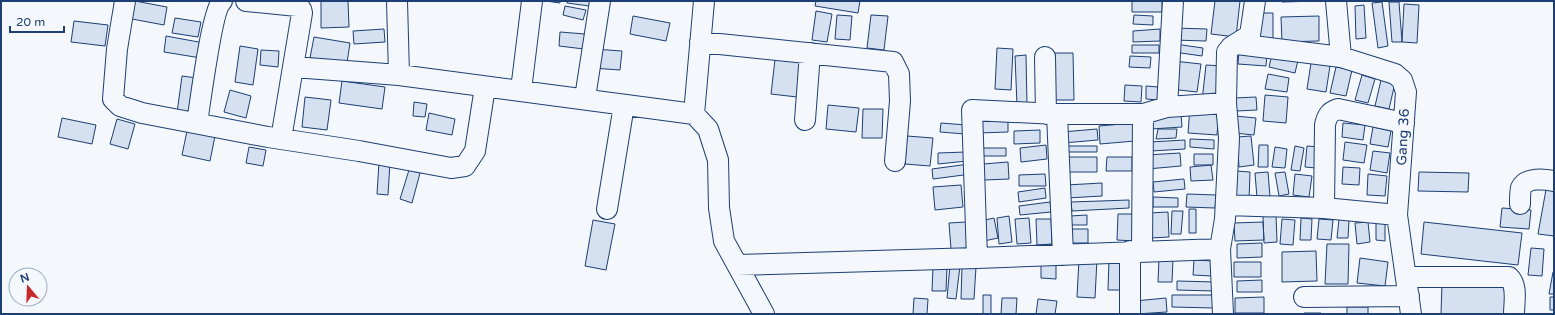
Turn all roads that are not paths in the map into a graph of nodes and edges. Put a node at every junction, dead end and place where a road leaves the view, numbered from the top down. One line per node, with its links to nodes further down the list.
1 (125, 1): 28 (street)
2 (222, 1): 28 (street)
3 (246, 1): 16 (street)
4 (397, 1): 17 (street)
5 (532, 1): 19 (street)
6 (600, 1): 20 (street)
7 (704, 1): 11 (street)
8 (1172, 1): 23 (street)
9 (1255, 1): 12 (street)
10 (1336, 1): 15 (street)
11 (700, 42): 13 (street); 24 (street)
12 (1237, 44): 15 (street, Gang 36); 21 (street)
13 (810, 53): 27 (street); 31 (street)
14 (1045, 57): 25 (street)
15 (1342, 57): 29 (street, Gang 36)
16 (294, 67): 17 (street); 30 (street)
17 (399, 75): 18 (street)
18 (485, 87): 19 (street); 30 (street)
19 (520, 90): 20 (street)
20 (585, 98): 22 (street)
21 (1226, 103): 23 (street); 34 (street)
22 (624, 105): 24 (street); 36 (street)
23 (1167, 107): 26 (street)
24 (694, 114): 42 (street)
25 (1052, 114): 26 (street); 40 (street); 41 (street)
26 (1143, 114): 39 (street)
27 (805, 120)
28 (197, 123): 30 (street)
29 (1404, 123): 35 (street); 37 (street, Gang 36)
30 (281, 139)
31 (895, 161)
32 (1554, 181): 33 (street)
33 (1520, 204)
34 (1226, 205): 35 (street); 38 (street)
35 (1324, 208): 37 (street)
36 (607, 209)
37 (1398, 215): 43 (street, Gang 36)
38 (1220, 249): 39 (street); 47 (street)
39 (1136, 251): 40 (street); 46 (street)
40 (1063, 255): 41 (street)
41 (978, 258): 42 (street)
42 (737, 265): 45 (street)
43 (1409, 295): 44 (street); 48 (street)
44 (1304, 297)
45 (764, 314)
46 (1130, 314)
47 (1223, 314)
48 (1514, 314)

